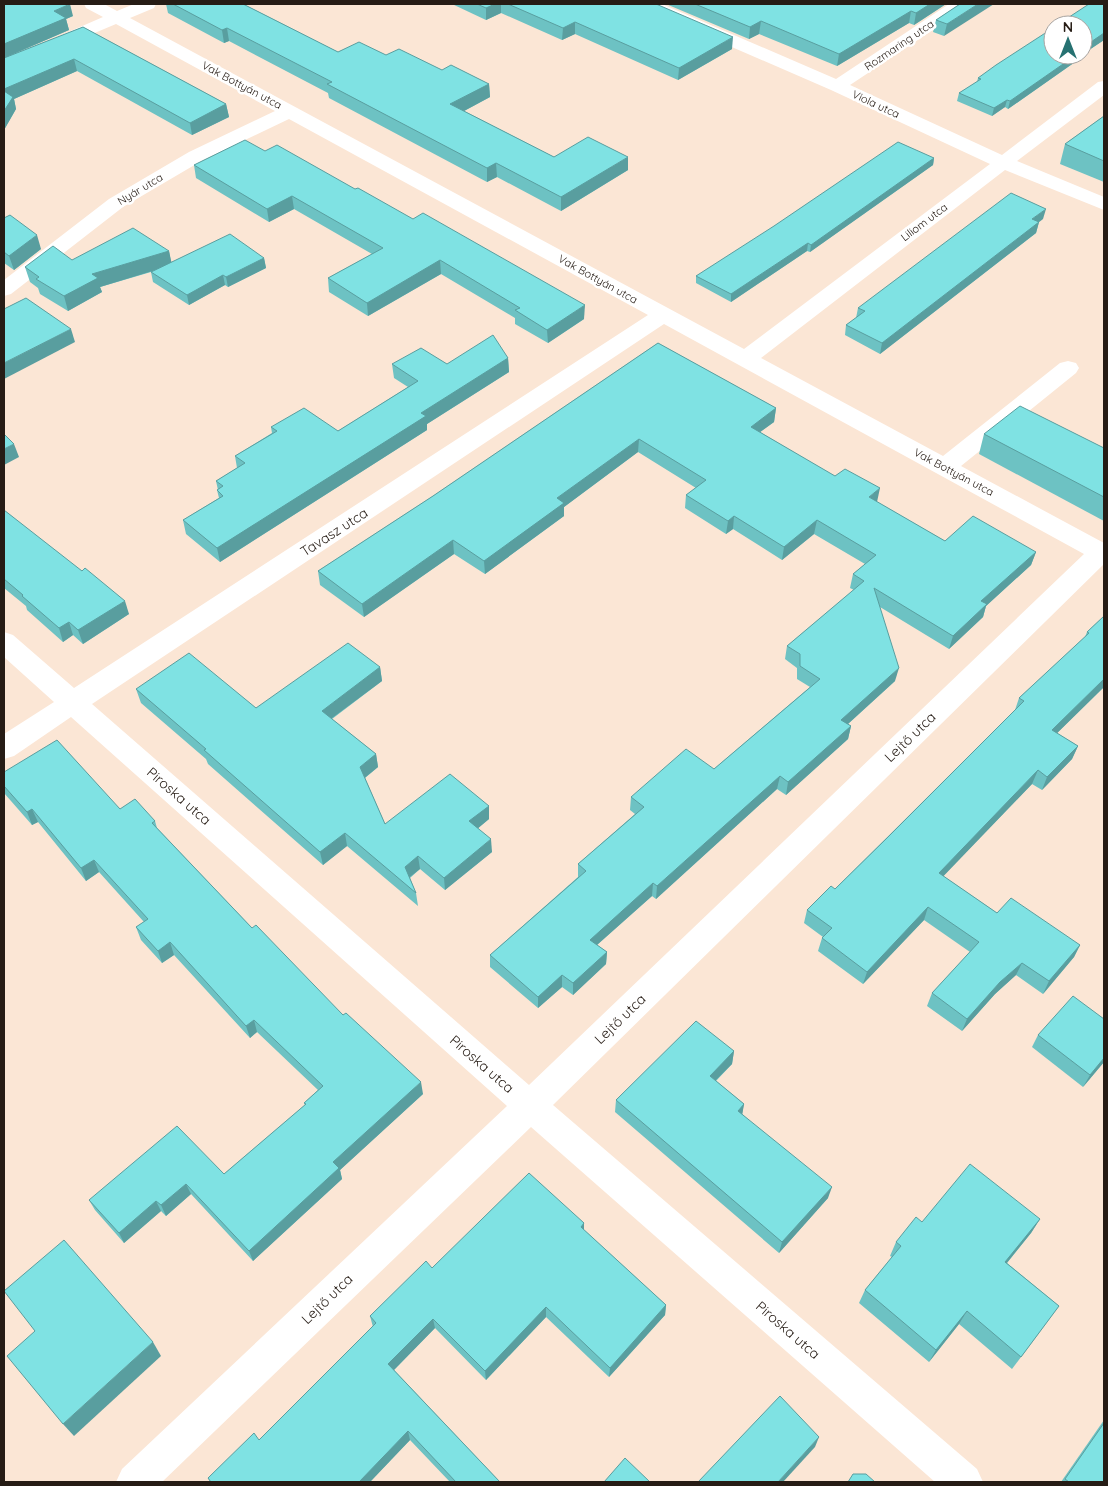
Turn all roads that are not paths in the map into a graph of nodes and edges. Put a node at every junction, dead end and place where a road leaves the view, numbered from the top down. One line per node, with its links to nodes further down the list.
1 (92, 4): 5 (street, Vak Bottyán utca)
2 (148, 4): 5 (street)
3 (648, 4): 7 (street, Viola utca)
4 (960, 4): 7 (street, Rozmaring utca)
5 (116, 18): 6 (street); 9 (street, Vak Bottyán utca)
6 (4, 66)
7 (838, 86): 10 (street, Viola utca)
8 (1104, 86): 10 (street, Liliom utca)
9 (290, 111): 12 (street, Nyár utca); 13 (street, Vak Bottyán utca)
10 (1002, 162): 11 (street, Viola utca); 14 (street, Liliom utca)
11 (1104, 204)
12 (4, 290)
13 (663, 315): 14 (street, Vak Bottyán utca); 19 (street, Tavasz utca)
14 (745, 359): 16 (street, Vak Bottyán utca)
15 (1068, 368): 16 (street)
16 (944, 467): 17 (street, Vak Bottyán utca)
17 (1103, 553): 21 (street, Lejtő utca)
18 (4, 642): 19 (street, Piroska utca)
19 (73, 703): 20 (street, Tavasz utca); 21 (street, Piroska utca)
20 (4, 748)
21 (530, 1106): 22 (street, Lejtő utca); 23 (street, Piroska utca)
22 (135, 1482)
23 (964, 1482)

